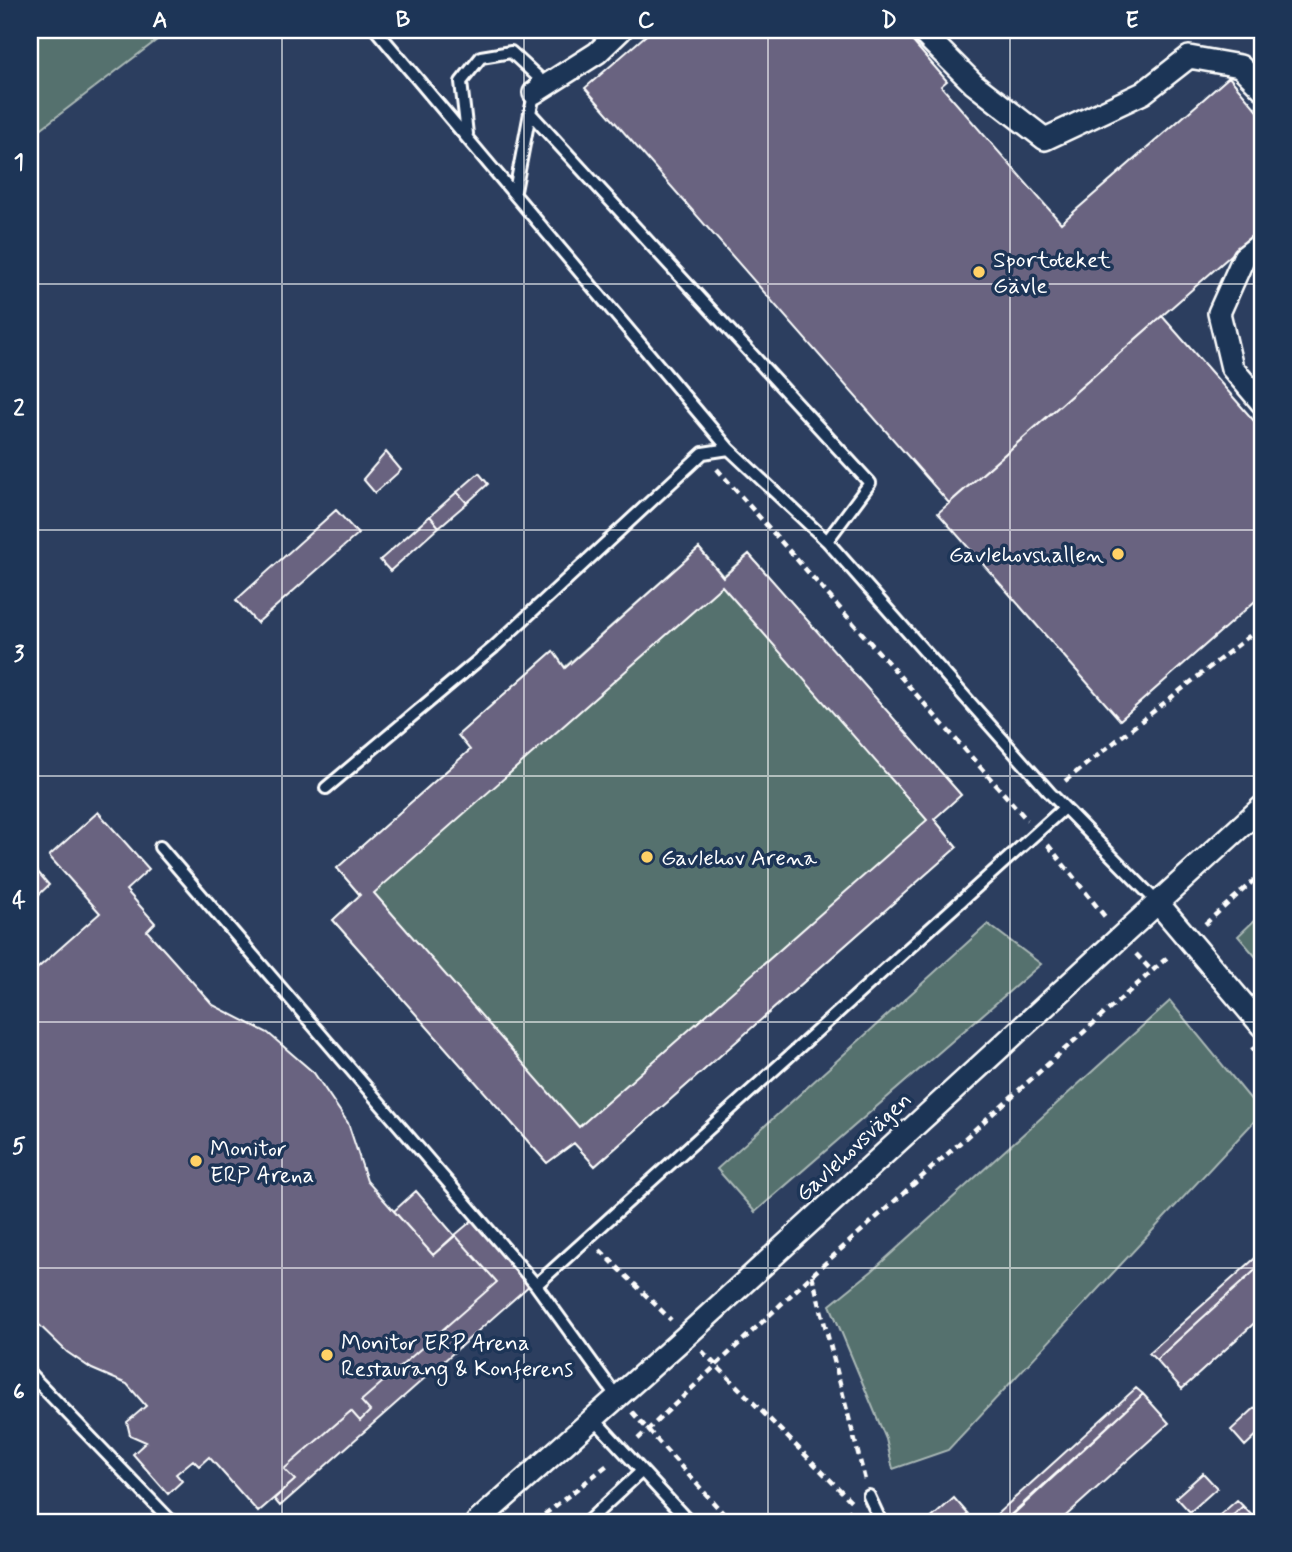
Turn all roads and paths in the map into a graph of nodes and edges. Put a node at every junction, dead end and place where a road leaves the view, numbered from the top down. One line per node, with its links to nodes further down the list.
1 (376, 30): 6 (lane)
2 (621, 30): 5 (street)
3 (920, 30): 4 (street)
4 (1262, 88)
5 (532, 103): 6 (lane); 7 (lane); 12 (lane)
6 (467, 134): 7 (lane)
7 (515, 191): 10 (lane)
8 (1262, 243): 9 (street)
9 (1262, 403)
10 (729, 449): 11 (lane); 12 (lane)
11 (703, 453): 14 (lane); 18 (path)
12 (827, 541): 15 (lane)
13 (1262, 626): 15 (path)
14 (326, 788)
15 (1050, 793): 17 (lane)
16 (1262, 807): 21 (street, Gavlehovsvägen)
17 (1064, 808): 18 (lane); 21 (lane)
18 (1037, 832): 22 (path); 27 (lane)
19 (160, 847): 27 (lane)
20 (1262, 873): 23 (path)
21 (1157, 902): 22 (street, Gavlehovsvägen); 23 (street)
22 (1121, 936): 24 (path); 30 (street, Gavlehovsvägen)
23 (1188, 939): 24 (path); 25 (street)
24 (1152, 971): 26 (path)
25 (1262, 1026)
26 (812, 1275): 32 (path); 35 (path)
27 (536, 1285): 30 (lane)
28 (30, 1374): 37 (lane)
29 (747, 1396): 36 (path)
30 (617, 1397): 31 (street, Gavlehovsvägen); 32 (path)
31 (594, 1419): 33 (lane); 38 (street, Gavlehovsvägen)
32 (649, 1429): 33 (path); 42 (path)
33 (624, 1452): 34 (lane); 39 (path)
34 (642, 1471): 40 (lane); 41 (lane)
35 (869, 1496): 36 (path); 44 (lane)
36 (856, 1506): 43 (path)
37 (170, 1520)
38 (477, 1522)
39 (535, 1522)
40 (587, 1522)
41 (690, 1522)
42 (731, 1522)
43 (836, 1522)
44 (881, 1522)

